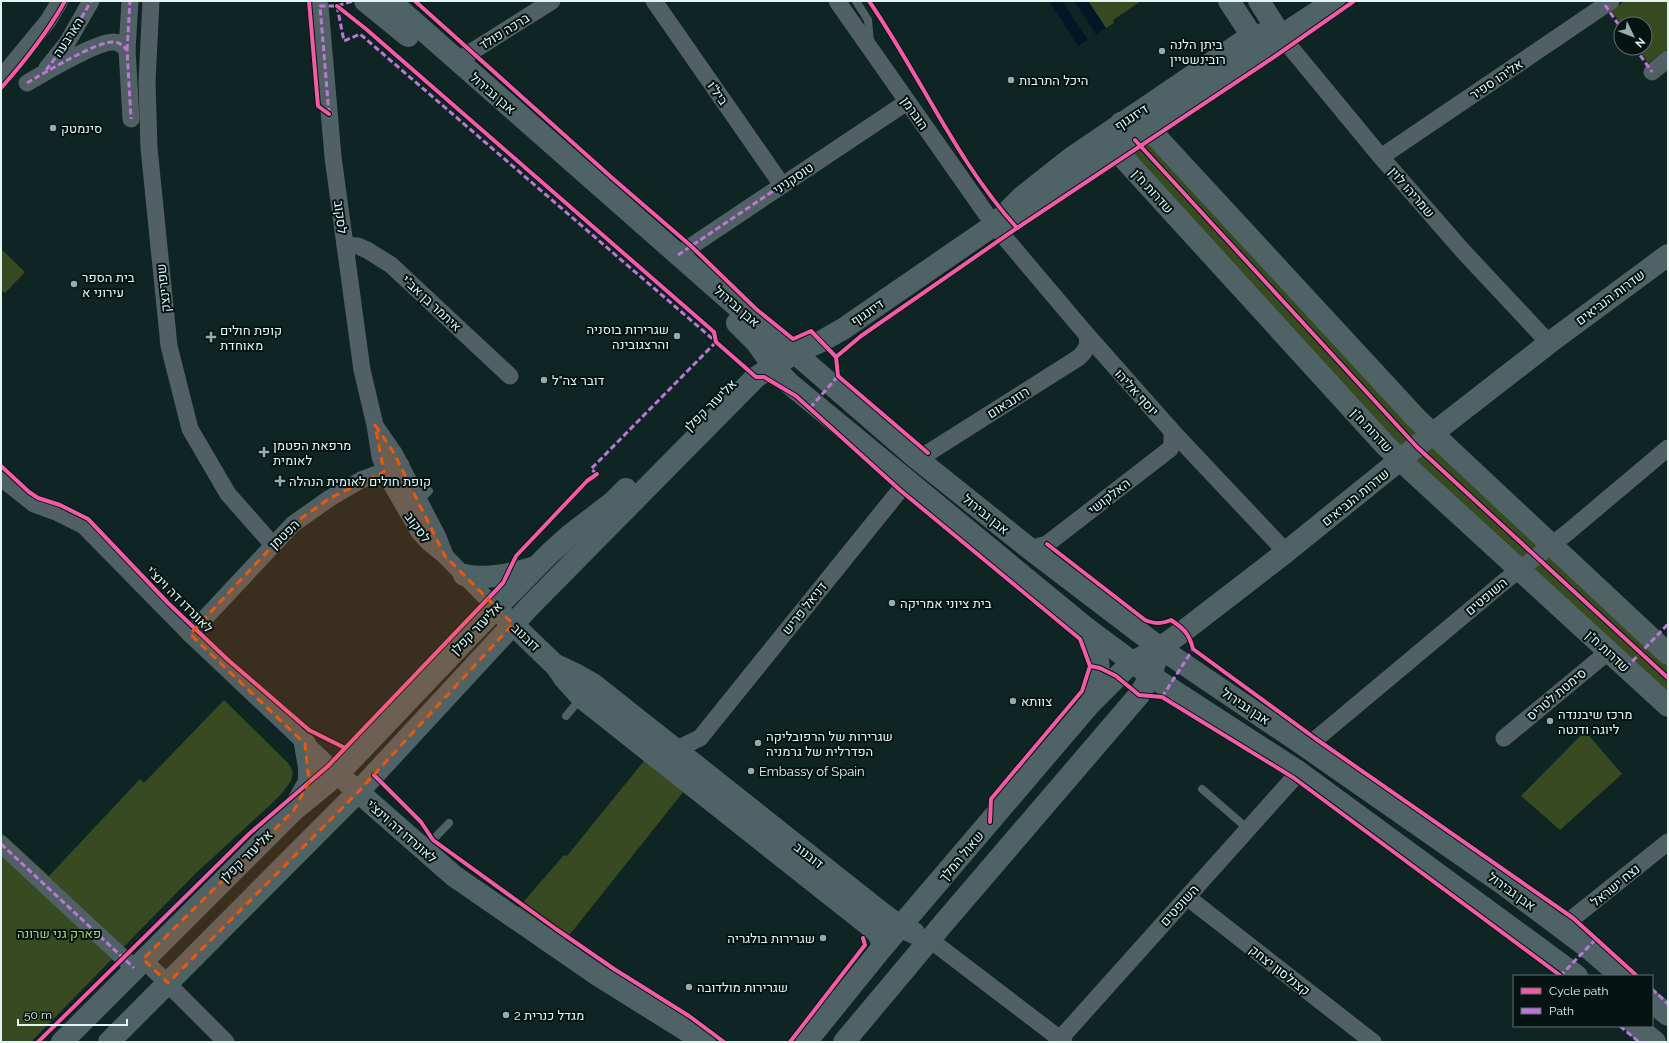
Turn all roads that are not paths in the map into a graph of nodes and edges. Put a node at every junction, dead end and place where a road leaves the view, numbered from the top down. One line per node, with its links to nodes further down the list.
1 (60, 1): 23 (street, הארבעה)
2 (91, 1): 21 (street, הארבעה)
3 (130, 1): 18 (street)
4 (151, 1): 51 (street, שפרינצק)
5 (365, 1): 39 (street, אבן גבירול)
6 (390, 1): 20 (street, אבן גבירול)
7 (552, 1): 20 (street, ברכה פולד)
8 (654, 1): 31 (street, ביל"ו)
9 (837, 1): 17 (street, הוברמן)
10 (856, 1): 17 (lane)
11 (1229, 1): 16 (street)
12 (1259, 1): 16 (street)
13 (1334, 1): 16 (street, דיזנגוף)
14 (1612, 1): 30 (street, אליהו ספיר)
15 (320, 6): 33 (street, לסקוב)
16 (1267, 40): 27 (street, דיזנגוף); 28 (street, דיזנגוף); 30 (street, שמריהו לוין)
17 (870, 46): 25 (street, הוברמן)
18 (127, 50): 21 (street); 26 (street)
19 (1668, 59): 22 (street)
20 (457, 61): 34 (street, אבן גבירול)
21 (44, 72): 24 (street)
22 (1652, 72)
23 (1, 78)
24 (27, 83)
25 (907, 102): 31 (street, טוסקניני); 32 (street, הוברמן)
26 (131, 119)
27 (1121, 123): 28 (street); 29 (street); 32 (street, דיזנגוף)
28 (1150, 130): 29 (street, דיזנגוף); 43 (street)
29 (1117, 152): 32 (street, דיזנגוף); 46 (street, שדרות ח"ן)
30 (1381, 156): 37 (street, שמריהו לוין)
31 (782, 185): 34 (street, טוסקניני)
32 (994, 225): 36 (street, יוסף אליהו); 38 (street, דיזנגוף)
33 (344, 245): 40 (street, איתמר בן אב"י); 41 (street, לסקוב)
34 (678, 255): 38 (street, אבן גבירול)
35 (1668, 255): 37 (street, שדרות הנביאים)
36 (1087, 335): 42 (street, יוסף אליהו); 45 (street, רוזנבאום)
37 (1549, 343): 43 (street, שדרות הנביאים)
38 (795, 353): 39 (street, אליעזר קפלן); 45 (street, אבן גבירול)
39 (769, 361): 49 (street, אבן גבירול); 56 (street, אליעזר קפלן); 60 (street, אליעזר קפלן)
40 (510, 376)
41 (375, 425): 47 (street, לסקוב); 48 (street, לסקוב)
42 (1172, 430): 53 (street, האלקושי); 54 (street, יוסף אליהו)
43 (1432, 434): 46 (street, שדרות הנביאים); 52 (street)
44 (1668, 448): 52 (street, השופטים)
45 (915, 457): 53 (street, אבן גבירול)
46 (1401, 460): 54 (street, שדרות הנביאים); 57 (street, שדרות ח"ן)
47 (401, 465): 48 (street, הפטמן); 55 (street, לסקוב)
48 (384, 472): 51 (street, הפטמן); 55 (street, לסקוב)
49 (899, 475): 61 (street, אבן גבירול); 73 (street, דניאל פריש)
50 (1, 478): 62 (street, לאונרדו דה וינצ'י)
51 (273, 545): 62 (street, הפטמן)
52 (1551, 545): 57 (street, השופטים); 65 (street)
53 (1030, 549): 63 (street, אבן גבירול)
54 (1286, 552): 63 (street, שדרות הנביאים)
55 (445, 556): 58 (street, לסקוב)
56 (536, 567): 58 (street); 59 (street, אליעזר קפלן)
57 (1519, 569): 64 (street, שדרות ח"ן); 77 (street, השופטים)
58 (464, 575): 59 (street, לסקוב)
59 (496, 608): 60 (street, דובנוב); 80 (street, אליעזר קפלן)
60 (513, 624): 67 (street, דובנוב); 82 (street, אליעזר קפלן)
61 (1085, 627): 66 (street, אבן גבירול); 70 (street)
62 (190, 634): 75 (street, לאונרדו דה וינצ'י)
63 (1160, 648): 66 (street, שאול המלך); 68 (street); 77 (street, אבן גבירול)
64 (1609, 651): 71 (street, שדרות ח"ן); 74 (street, סימטת לטריס)
65 (1668, 654)
66 (1132, 662): 68 (street, אבן גבירול); 70 (street, שאול המלך)
67 (556, 666): 69 (street, דובנוב); 76 (street, דובנוב)
68 (1151, 676): 79 (street, אבן גבירול); 92 (street)
69 (582, 698): 72 (lane); 93 (street, דובנוב)
70 (1089, 706): 90 (street, שאול המלך)
71 (1668, 706)
72 (566, 716)
73 (700, 738): 76 (street, דניאל פריש); 78 (street)
74 (1504, 738)
75 (305, 744): 80 (street, לאונרדו דה וינצ'י); 83 (street)
76 (670, 745): 78 (street, דובנוב)
77 (1305, 746): 91 (street, אבן גבירול)
78 (703, 771): 90 (street, דובנוב)
79 (1299, 772): 85 (street, השופטים); 95 (street, אבן גבירול)
80 (338, 774): 82 (street, לאונרדו דה וינצ'י); 83 (street, אליעזר קפלן)
81 (1202, 789): 85 (lane)
82 (358, 792): 88 (street, לאונרדו דה וינצ'י); 97 (street, אליעזר קפלן)
83 (294, 810): 94 (street, אליעזר קפלן)
84 (450, 824): 88 (lane)
85 (1248, 829): 89 (street, השופטים)
86 (1668, 842): 91 (street, נצח ישראל)
87 (1, 844): 94 (street)
88 (424, 850): 105 (street, לאונרדו דה וינצ'י)
89 (1186, 897): 101 (street, השופטים); 108 (street, קצנלסון יצחק)
90 (901, 927): 92 (street, דובנוב); 93 (street, שאול המלך)
91 (1565, 930): 96 (street, אבן גבירול)
92 (929, 940): 101 (street, דובנוב); 107 (street)
93 (882, 948): 106 (street, שאול המלך)
94 (139, 964): 97 (street); 102 (street, אליעזר קפלן)
95 (1576, 975)
96 (1620, 975)
97 (168, 983): 103 (street, אליעזר קפלן); 104 (street)
98 (1653, 1003): 99 (street)
99 (1668, 1016)
100 (1637, 1027): 109 (street)
101 (1062, 1040)
102 (62, 1042)
103 (110, 1042)
104 (226, 1042)
105 (706, 1042)
106 (806, 1042)
107 (844, 1042)
108 (1374, 1042)
109 (1655, 1042)

